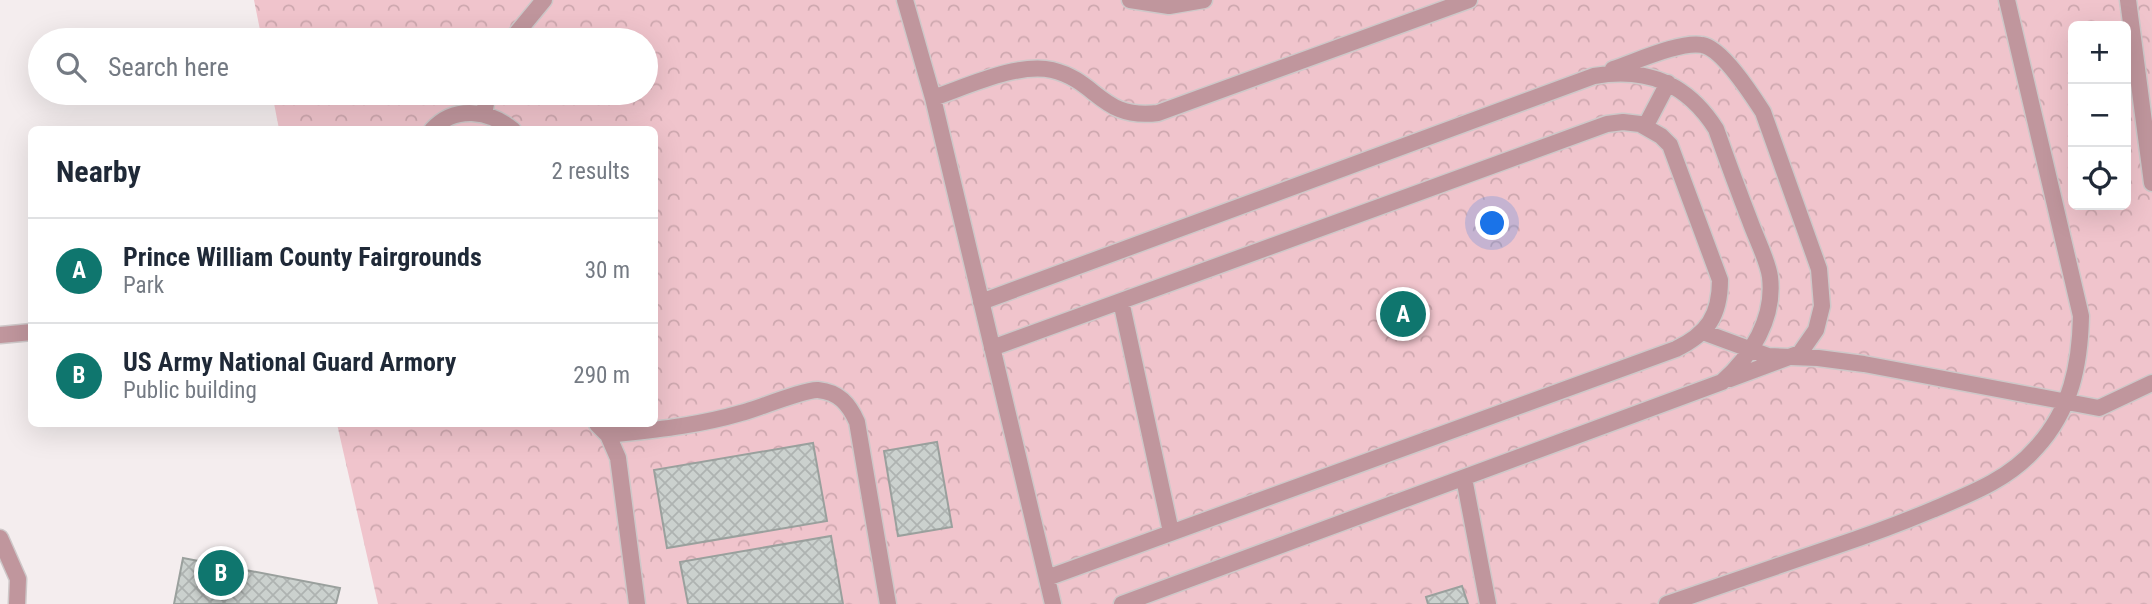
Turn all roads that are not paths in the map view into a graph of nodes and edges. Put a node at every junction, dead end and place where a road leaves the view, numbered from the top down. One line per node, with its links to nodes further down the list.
1 (544, 0): 8 (lane)
2 (905, 0): 11 (lane)
3 (1130, 0): 4 (lane)
4 (1204, 0)
5 (1469, 0): 11 (lane)
6 (2007, 0): 28 (lane)
7 (2128, 0): 17 (lane)
8 (521, 28)
9 (1594, 76): 10 (lane); 19 (lane); 25 (lane)
10 (1668, 83): 16 (lane); 24 (lane)
11 (933, 98): 19 (lane)
12 (486, 105): 13 (lane)
13 (484, 114): 14 (lane); 15 (lane)
14 (438, 126)
15 (509, 126)
16 (1645, 127): 18 (lane); 21 (lane)
17 (2152, 183)
18 (1121, 301): 23 (lane); 31 (lane)
19 (981, 302): 23 (lane)
20 (28, 332): 22 (lane)
21 (1703, 332): 24 (lane); 31 (lane)
22 (0, 335)
23 (992, 348): 33 (lane)
24 (1751, 351): 25 (lane); 26 (lane)
25 (1790, 358): 26 (lane); 28 (lane)
26 (1722, 382): 30 (lane)
27 (2152, 383): 28 (lane)
28 (2065, 401): 40 (lane)
29 (603, 429): 35 (lane); 36 (lane)
30 (1464, 478): 38 (lane); 39 (lane)
31 (1171, 533): 33 (lane)
32 (0, 538): 34 (lane)
33 (1047, 578): 37 (lane)
34 (17, 604)
35 (637, 604)
36 (888, 604)
37 (1053, 604)
38 (1122, 604)
39 (1488, 604)
40 (1667, 604)

